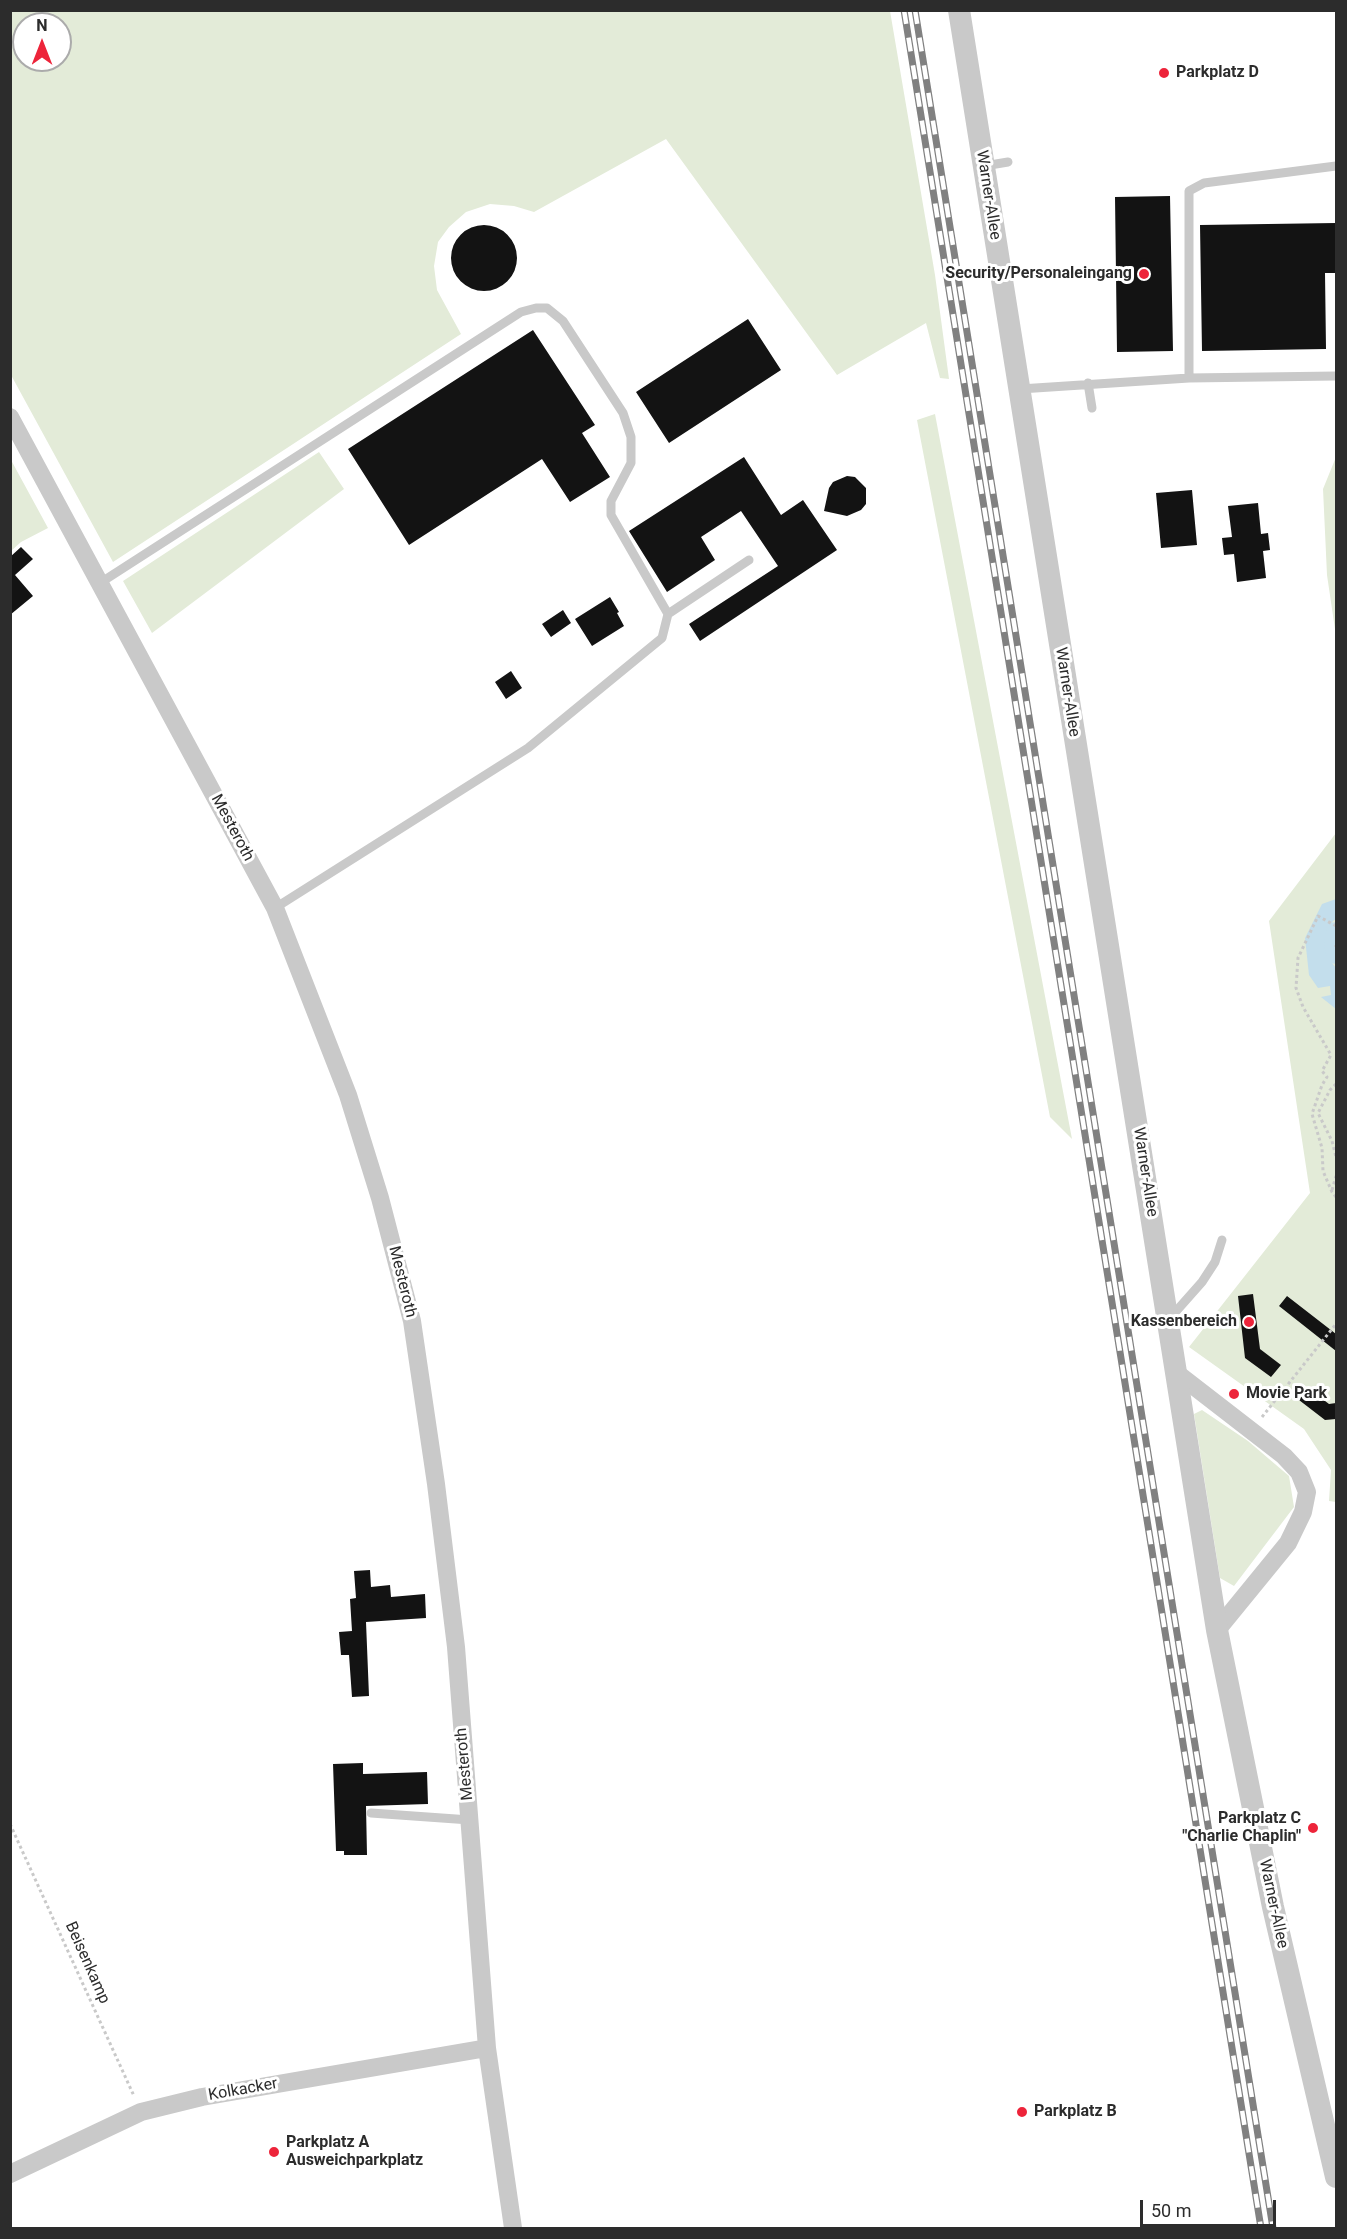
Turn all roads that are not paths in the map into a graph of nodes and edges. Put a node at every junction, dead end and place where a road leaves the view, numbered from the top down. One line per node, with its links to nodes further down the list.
1 (959, 10): 3 (street, Warner-Allee)
2 (1008, 162): 3 (lane)
3 (984, 166): 8 (street, Warner-Allee)
4 (1336, 166): 6 (lane)
5 (1336, 376): 6 (lane)
6 (1189, 378): 7 (lane)
7 (1089, 383): 8 (lane); 9 (lane)
8 (1020, 389): 16 (street, Warner-Allee)
9 (1092, 408)
10 (10, 417): 12 (street, Mesteroth)
11 (749, 560): 13 (lane)
12 (100, 583): 13 (lane); 14 (street, Mesteroth)
13 (668, 614): 14 (lane)
14 (275, 908): 20 (street, Mesteroth)
15 (1222, 1240): 16 (lane)
16 (1169, 1319): 17 (street, Warner-Allee)
17 (1178, 1374): 18 (street, Warner-Allee); 18 (street)
18 (1217, 1630): 23 (street, Warner-Allee)
19 (371, 1813): 20 (lane)
20 (470, 1820): 21 (street, Mesteroth)
21 (487, 2048): 22 (street, Kolkacker); 24 (street, Mesteroth)
22 (10, 2174)
23 (1336, 2177)
24 (513, 2229)

